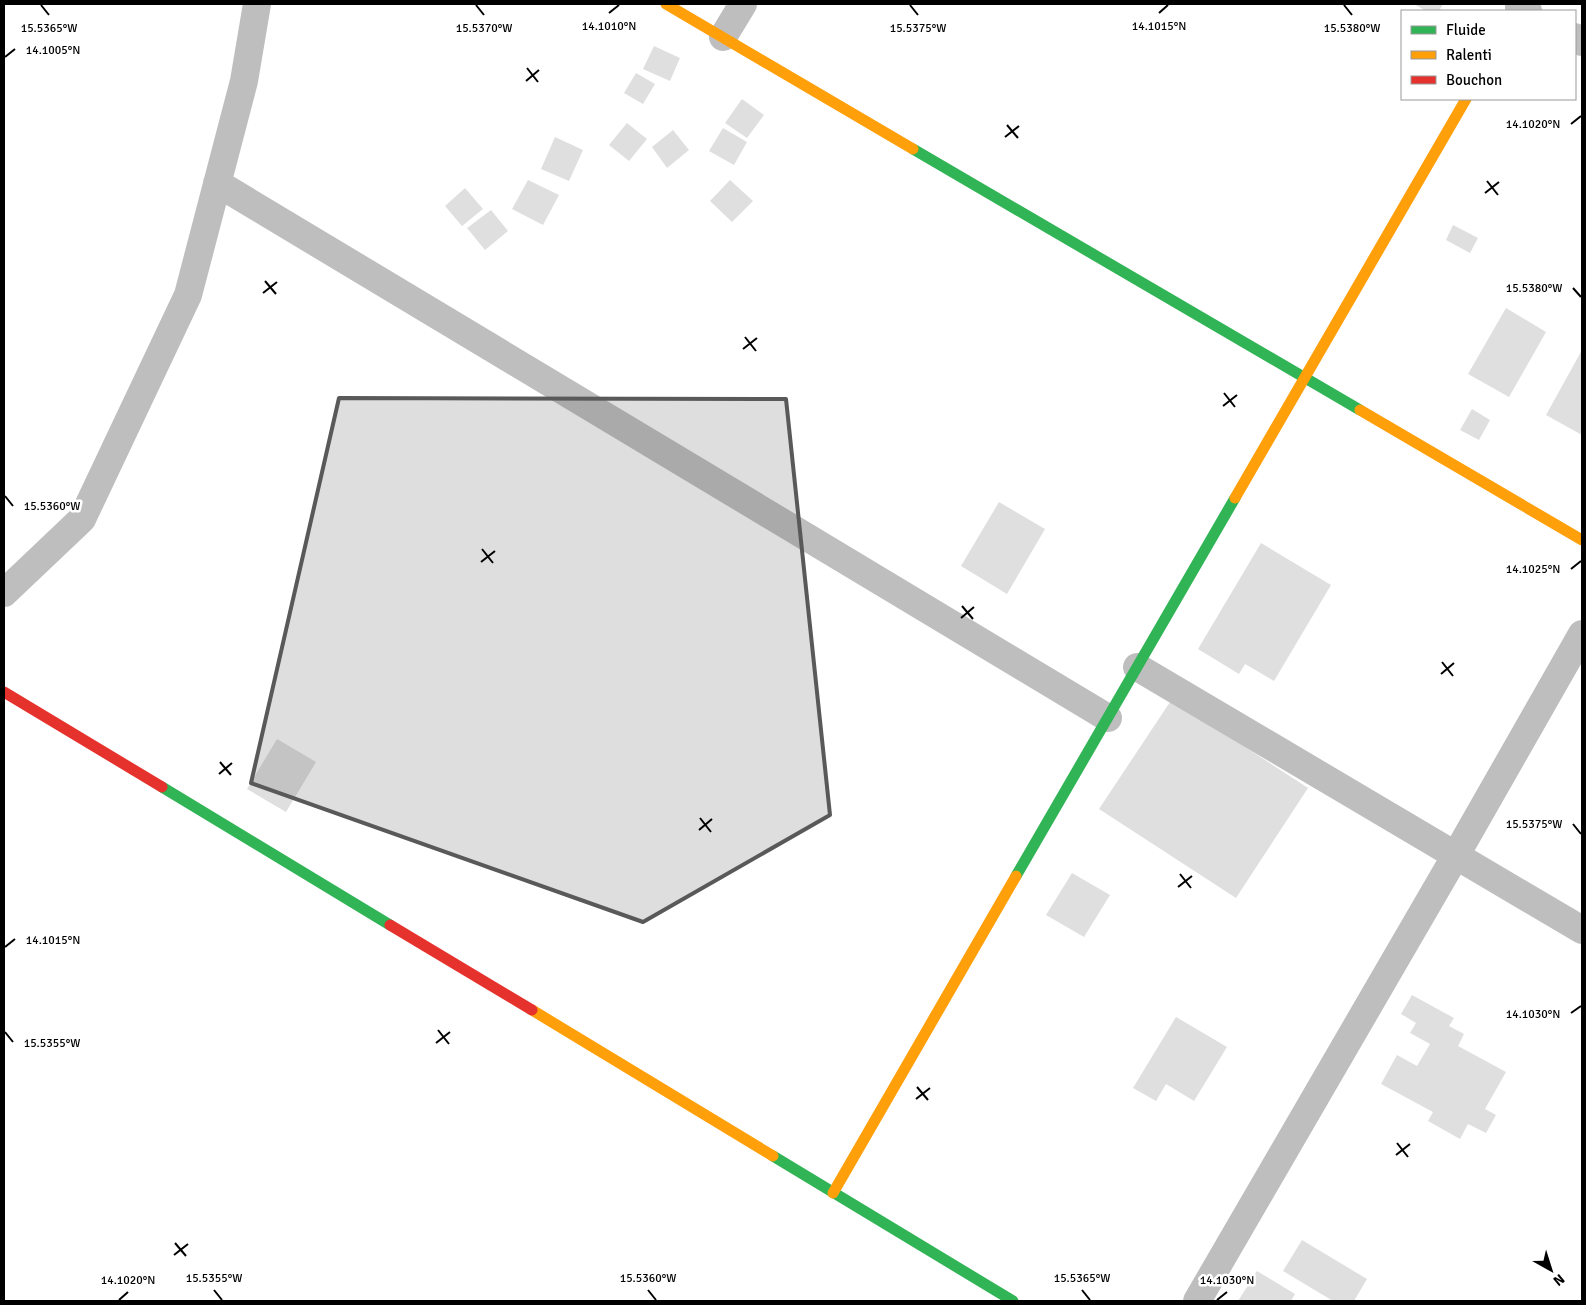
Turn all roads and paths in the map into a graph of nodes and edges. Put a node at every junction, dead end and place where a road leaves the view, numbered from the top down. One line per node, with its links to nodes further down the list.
1 (257, 4): 6 (street)
2 (666, 4): 4 (street)
3 (743, 4): 4 (street)
4 (723, 37): 7 (street)
5 (1465, 100): 7 (street)
6 (217, 183): 9 (street); 13 (street)
7 (1305, 378): 8 (street); 11 (street)
8 (1582, 540)
9 (4, 593)
10 (1582, 634): 14 (street)
11 (1137, 667): 13 (street); 14 (street)
12 (4, 692): 16 (street)
13 (1108, 718): 16 (street)
14 (1456, 855): 15 (street); 18 (street)
15 (1582, 930)
16 (833, 1193): 17 (street)
17 (1013, 1301)
18 (1197, 1301)

